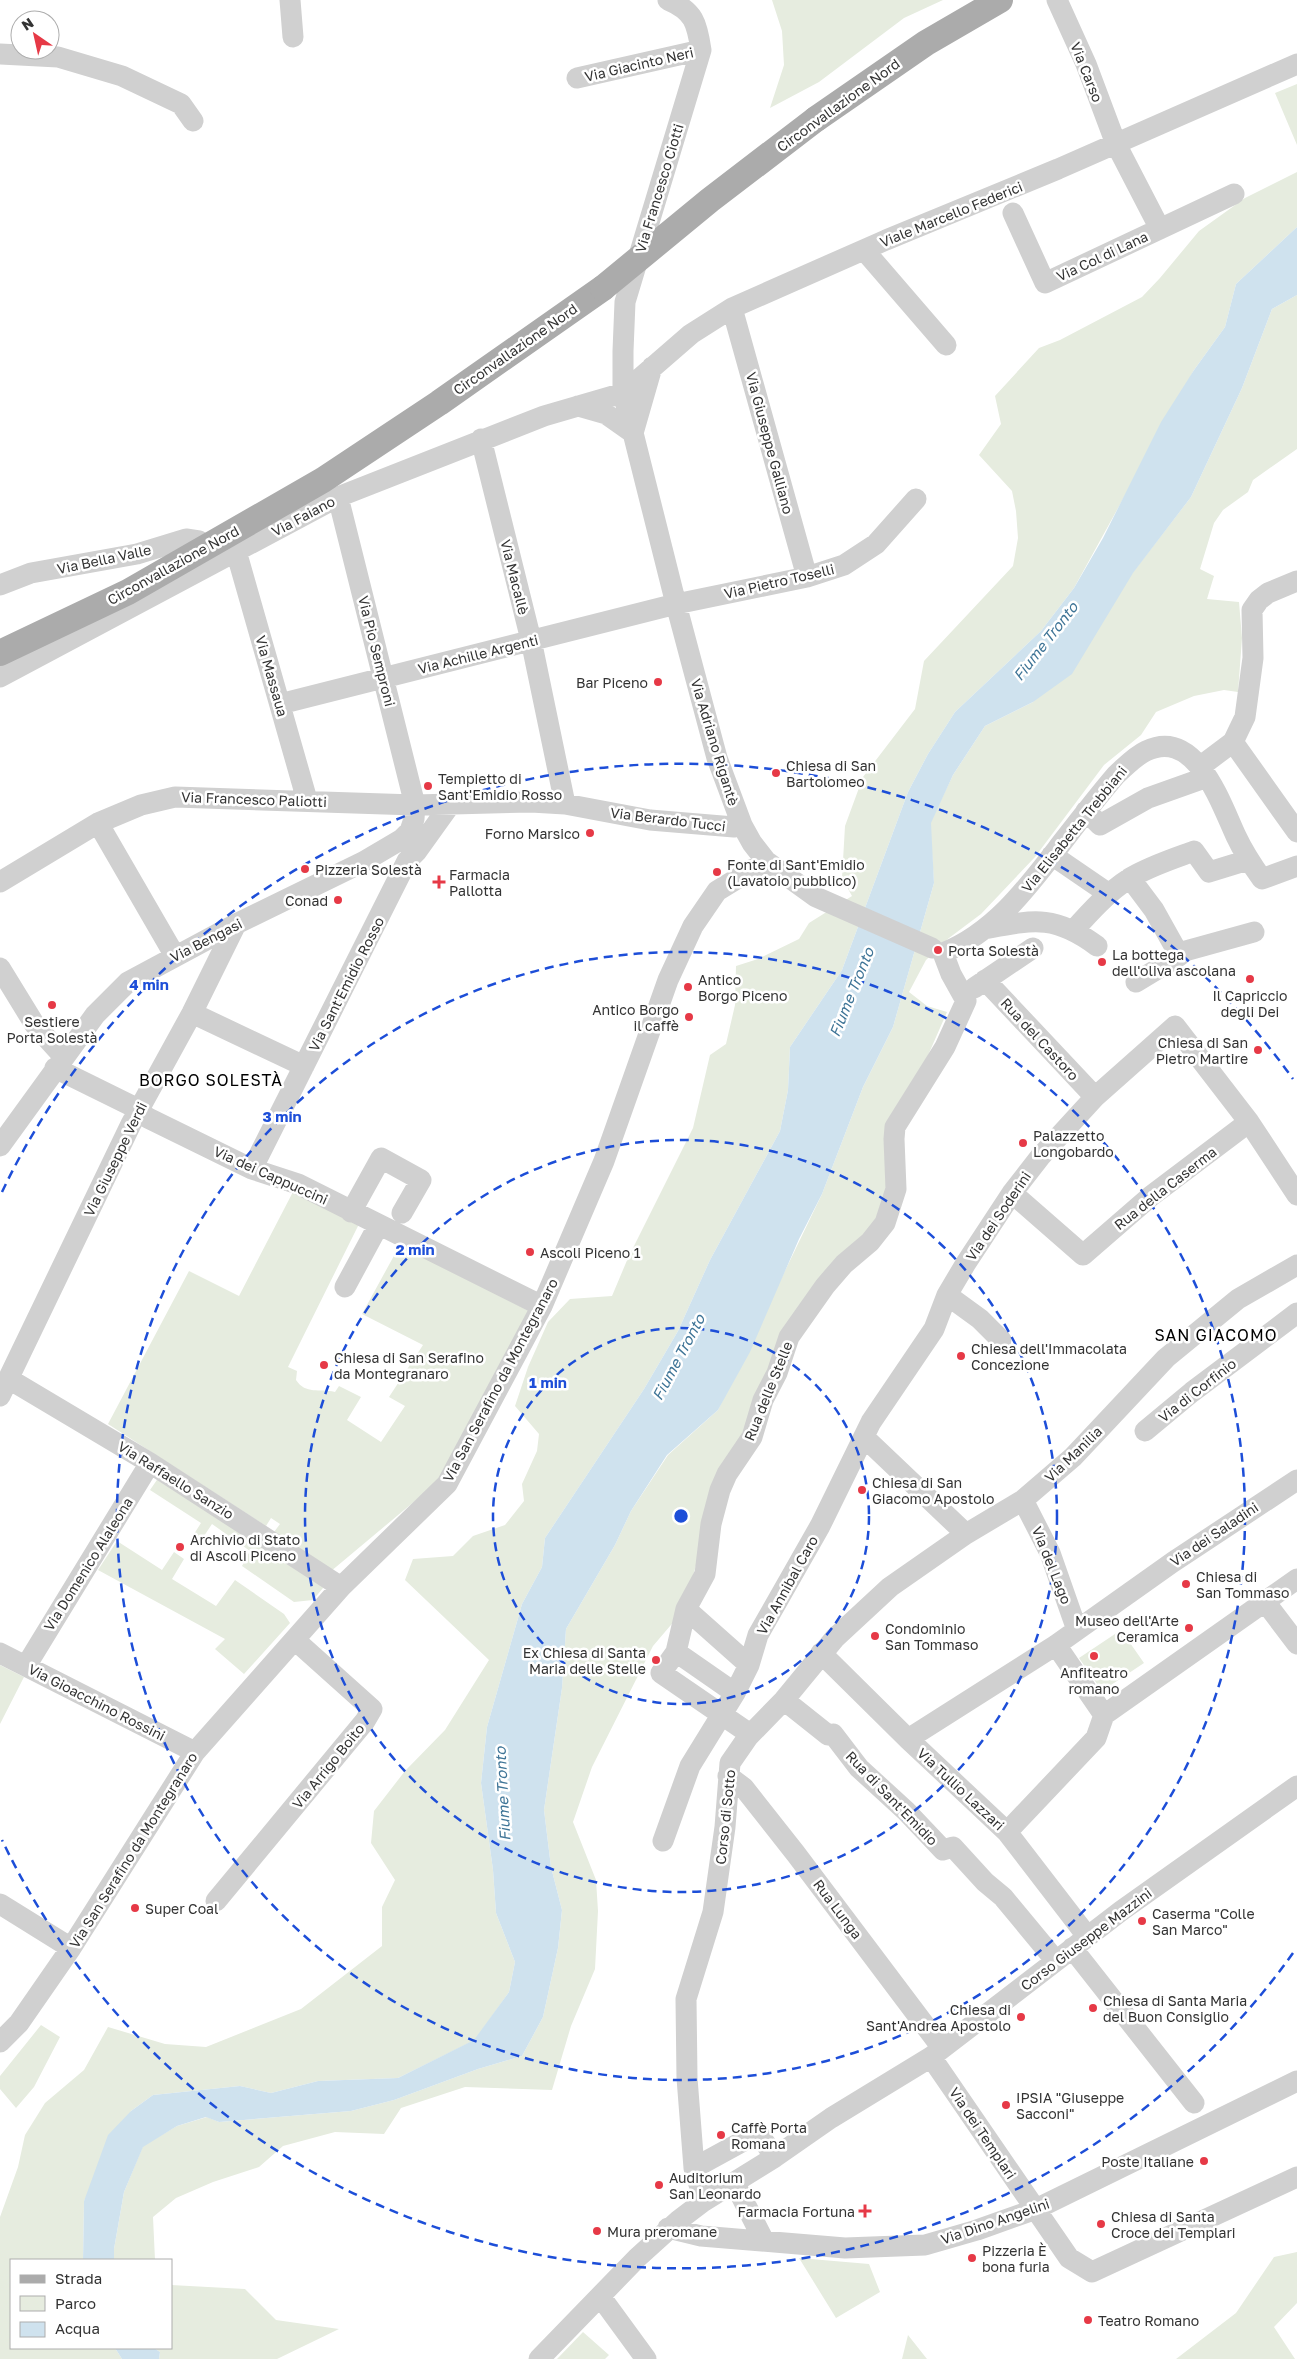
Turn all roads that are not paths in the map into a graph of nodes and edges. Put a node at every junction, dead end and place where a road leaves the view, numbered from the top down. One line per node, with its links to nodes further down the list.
1 (290, 0): 5 (street)
2 (668, 0): 6 (street, Via Francesco Ciotti)
3 (1000, 0): 25 (main road, Circonvallazione Nord, bridge)
4 (1057, 0): 11 (street, Via Carso)
5 (293, 37)
6 (701, 50): 9 (street, Via Giacinto Neri); 19 (street, Via Francesco Ciotti)
7 (0, 54): 10 (street)
8 (1297, 64): 11 (street, Viale Marcello Federici)
9 (577, 78)
10 (193, 122)
11 (1116, 144): 14 (street, Via Col di Lana); 15 (street, Viale Marcello Federici)
12 (1234, 194): 14 (street, Via Col di Lana)
13 (1013, 213): 14 (street, Via Col di Lana)
14 (1160, 229)
15 (864, 250): 16 (street, Viale Marcello Federici); 17 (street)
16 (732, 308): 18 (street, Viale Marcello Federici); 27 (street, Via Giuseppe Galliano)
17 (946, 345)
18 (652, 367): 19 (street, Viale Marcello Federici); 21 (street)
19 (624, 393): 20 (street, Via Faiano); 21 (street, Via Adriano Rigantè)
20 (578, 406): 21 (street); 22 (street, Via Faiano)
21 (633, 433): 30 (street, Via Adriano Rigantè)
22 (481, 439): 23 (street, Via Faiano); 31 (street, Via Macallè)
23 (338, 497): 26 (street, Via Faiano); 34 (street, Via Pio Semproni)
24 (916, 499): 27 (street, Via Pietro Toselli)
25 (207, 548): 29 (street, Via Bella Valle); 32 (main road, Circonvallazione Nord)
26 (236, 552): 33 (street, Via Faiano); 35 (street, Via Massaua)
27 (807, 578): 30 (street, Via Pietro Toselli)
28 (1297, 580): 36 (street)
29 (0, 585)
30 (676, 604): 31 (street, Via Achille Argenti); 44 (street, Via Adriano Rigantè)
31 (531, 640): 34 (street, Via Achille Argenti); 39 (street, Via Macallè)
32 (0, 653)
33 (0, 677)
34 (383, 678): 35 (street, Via Achille Argenti); 40 (street, Via Pio Semproni)
35 (280, 704): 38 (street, Via Massaua)
36 (1234, 742): 37 (street); 45 (street)
37 (1204, 772): 42 (street); 42 (street, Via Elisabetta Trebbiani); 47 (street, Via Elisabetta Trebbiani)
38 (307, 800): 40 (street, Via Francesco Paliotti); 43 (street, Via Francesco Paliotti)
39 (565, 804): 41 (street, Via Berardo Tucci); 44 (street, Via Berardo Tucci)
40 (415, 805): 41 (street, Via Berardo Tucci); 50 (street, Via Bengasi)
41 (450, 805): 48 (street, Via Sant'Emidio Rosso)
42 (1086, 811): 46 (street, Via Elisabetta Trebbiani)
43 (98, 823): 53 (street, Via Francesco Paliotti); 63 (street)
44 (742, 826): 49 (street, Via Adriano Rigantè)
45 (1297, 832)
46 (1052, 854): 54 (street); 56 (street, Via Elisabetta Trebbiani)
47 (1248, 860): 51 (street, Via Elisabetta Trebbiani); 52 (street)
48 (407, 861): 50 (street); 70 (street, Via Sant'Emidio Rosso)
49 (766, 861): 61 (street, Via Adriano Rigantè); 84 (street, Via San Serafino da Montegranaro)
50 (364, 862): 55 (street, Via Bengasi)
51 (1297, 866)
52 (1130, 878): 54 (street); 62 (street)
53 (0, 882)
54 (1109, 894): 57 (street)
55 (236, 924): 63 (street, Via Bengasi); 68 (street, Via Giuseppe Verdi)
56 (984, 929): 58 (street); 61 (street, Via Elisabetta Trebbiani)
57 (1073, 931): 58 (street); 60 (street)
58 (1031, 932): 65 (street, Rua delle Stelle)
59 (1254, 932): 62 (street)
60 (1097, 946)
61 (938, 950): 67 (street)
62 (1178, 953): 66 (street)
63 (175, 956): 69 (street, Via Bengasi)
64 (0, 968): 69 (street)
65 (985, 980): 67 (street, Rua delle Stelle); 71 (street, Rua del Castoro)
66 (1136, 982)
67 (966, 1001): 97 (street, Rua delle Stelle)
68 (192, 1013): 70 (street); 72 (street, Via Giuseppe Verdi)
69 (59, 1062): 72 (street, Via dei Cappuccini); 74 (street, Via Bengasi)
70 (304, 1066): 75 (street, Via Sant'Emidio Rosso)
71 (1095, 1097): 73 (street, Via dei Soderini); 76 (street, Via dei Soderini)
72 (138, 1110): 75 (street, Via dei Cappuccini); 87 (street, Via Giuseppe Verdi)
73 (1250, 1122): 76 (street, Rua della Caserma); 77 (street)
74 (0, 1146)
75 (252, 1169): 78 (street, Via dei Cappuccini)
76 (1012, 1193): 83 (street, Via dei Soderini)
77 (1297, 1195)
78 (351, 1212): 79 (street); 80 (street, Via dei Cappuccini)
79 (402, 1213)
80 (385, 1229): 82 (street); 84 (street, Via dei Cappuccini)
81 (1297, 1265): 92 (street, Via Manilia)
82 (345, 1287)
83 (947, 1294): 86 (street); 89 (street, Via dei Soderini)
84 (542, 1306): 95 (street, Via San Serafino da Montegranaro)
85 (1297, 1313): 88 (street, Via di Corfinio)
86 (1000, 1340)
87 (4, 1387): 90 (street, Via Raffaello Sanzio)
88 (1145, 1431)
89 (865, 1438): 93 (street); 105 (street, Via Annibal Caro)
90 (150, 1463): 95 (street, Via Raffaello Sanzio); 106 (street, Via Domenico Alaleona)
91 (1297, 1480): 98 (street, Via dei Saladini)
92 (1023, 1500): 93 (street, Via Manilia); 98 (street, Via del Lago)
93 (966, 1534): 104 (street, Corso di Sotto)
94 (1297, 1579): 96 (street)
95 (341, 1587): 99 (street, Via San Serafino da Montegranaro)
96 (1266, 1602): 100 (street); 110 (street)
97 (686, 1609): 102 (street, Rua delle Stelle); 105 (street)
98 (1077, 1630): 101 (street, Via dei Saladini)
99 (294, 1640): 113 (street, Via San Serafino da Montegranaro); 118 (street, Via Arrigo Boito)
100 (1297, 1644)
101 (1056, 1645): 110 (street); 112 (street, Via dei Saladini)
102 (676, 1652): 107 (street); 109 (street, Rua delle Stelle)
103 (0, 1653): 106 (street, Via Gioacchino Rossini)
104 (821, 1653): 108 (street, Corso di Sotto); 112 (street, Via Tullio Lazzari)
105 (749, 1665): 107 (street, Via Annibal Caro)
106 (26, 1666): 113 (street, Via Gioacchino Rossini)
107 (735, 1693): 109 (street, Via Annibal Caro)
108 (784, 1700): 111 (street, Corso di Sotto); 121 (street, Rua di Sant'Emidio)
109 (720, 1713): 111 (street, Rua delle Stelle); 117 (street, Via Annibal Caro)
110 (1104, 1715): 116 (street)
111 (750, 1734): 114 (street, Corso di Sotto)
112 (908, 1739): 116 (street, Via Tullio Lazzari)
113 (195, 1752): 120 (street, Via San Serafino da Montegranaro)
114 (728, 1776): 123 (street, Rua Lunga); 127 (street, Corso di Sotto)
115 (1297, 1786): 121 (street, Corso Giuseppe Mazzini)
116 (1007, 1832): 121 (street, Via Tullio Lazzari)
117 (663, 1841)
118 (216, 1901)
119 (0, 1904): 120 (street)
120 (71, 1948): 122 (street, Via San Serafino da Montegranaro)
121 (1071, 1949): 123 (street, Corso Giuseppe Mazzini); 125 (street)
122 (0, 2042)
123 (937, 2052): 126 (street, Corso Giuseppe Mazzini); 131 (street, Via dei Templari)
124 (1297, 2081): 131 (street, Via Dino Angelini)
125 (1194, 2102)
126 (775, 2157): 127 (street); 129 (street, Corso Giuseppe Mazzini)
127 (694, 2168): 130 (street, Corso di Sotto)
128 (1297, 2177): 131 (street, Via dei Templari)
129 (734, 2182): 130 (street, Corso Giuseppe Mazzini); 133 (street)
130 (704, 2201): 132 (street, Corso Giuseppe Mazzini)
131 (1036, 2209): 133 (street, Via Dino Angelini)
132 (668, 2228): 133 (street, Via Dino Angelini); 134 (street, Corso Giuseppe Mazzini)
133 (764, 2241)
134 (594, 2302): 135 (street, Corso Giuseppe Mazzini); 136 (street)
135 (539, 2359)
136 (646, 2359)

